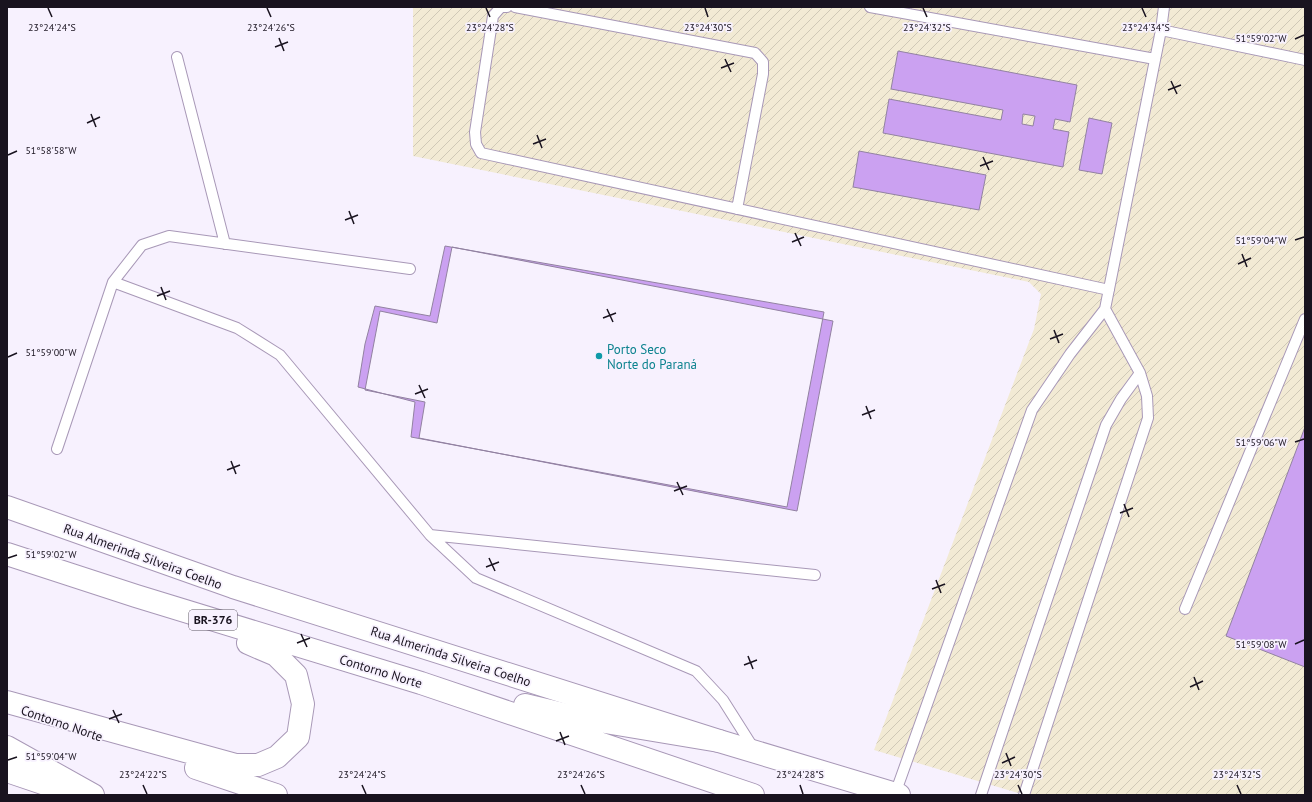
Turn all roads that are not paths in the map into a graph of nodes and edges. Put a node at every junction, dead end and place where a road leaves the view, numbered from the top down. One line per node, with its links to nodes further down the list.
1 (507, 7): 9 (lane)
2 (515, 7): 9 (lane)
3 (870, 7): 7 (lane)
4 (1164, 7): 5 (lane)
5 (1161, 30): 7 (lane); 8 (lane)
6 (177, 57): 10 (lane)
7 (1155, 59): 13 (lane)
8 (1305, 60)
9 (737, 209): 13 (lane)
10 (225, 244): 11 (lane); 12 (lane)
11 (410, 269)
12 (113, 282): 17 (lane); 19 (lane)
13 (1109, 290): 14 (lane)
14 (1105, 309): 16 (lane); 30 (lane)
15 (1305, 319): 23 (lane)
16 (1140, 373): 35 (lane); 36 (lane)
17 (57, 449)
18 (7, 507): 26 (main road, Rua Almerinda Silveira Coelho)
19 (430, 535): 21 (lane); 28 (lane)
20 (7, 554): 22 (main road, Contorno Norte / BR-376)
21 (815, 575)
22 (136, 596): 24 (main road, Contorno Norte / BR-376); 25 (main road)
23 (1185, 609)
24 (420, 683): 26 (main road); 34 (main road, Contorno Norte / BR-376)
25 (7, 703): 33 (main road, Contorno Norte)
26 (719, 741): 28 (main road, Rua Almerinda Silveira Coelho)
27 (7, 747): 32 (main road)
28 (756, 752): 30 (main road, Rua Almerinda Silveira Coelho)
29 (7, 771): 31 (main road)
30 (897, 794)
31 (78, 795)
32 (93, 795)
33 (276, 795)
34 (753, 795)
35 (981, 795)
36 (1024, 795)

